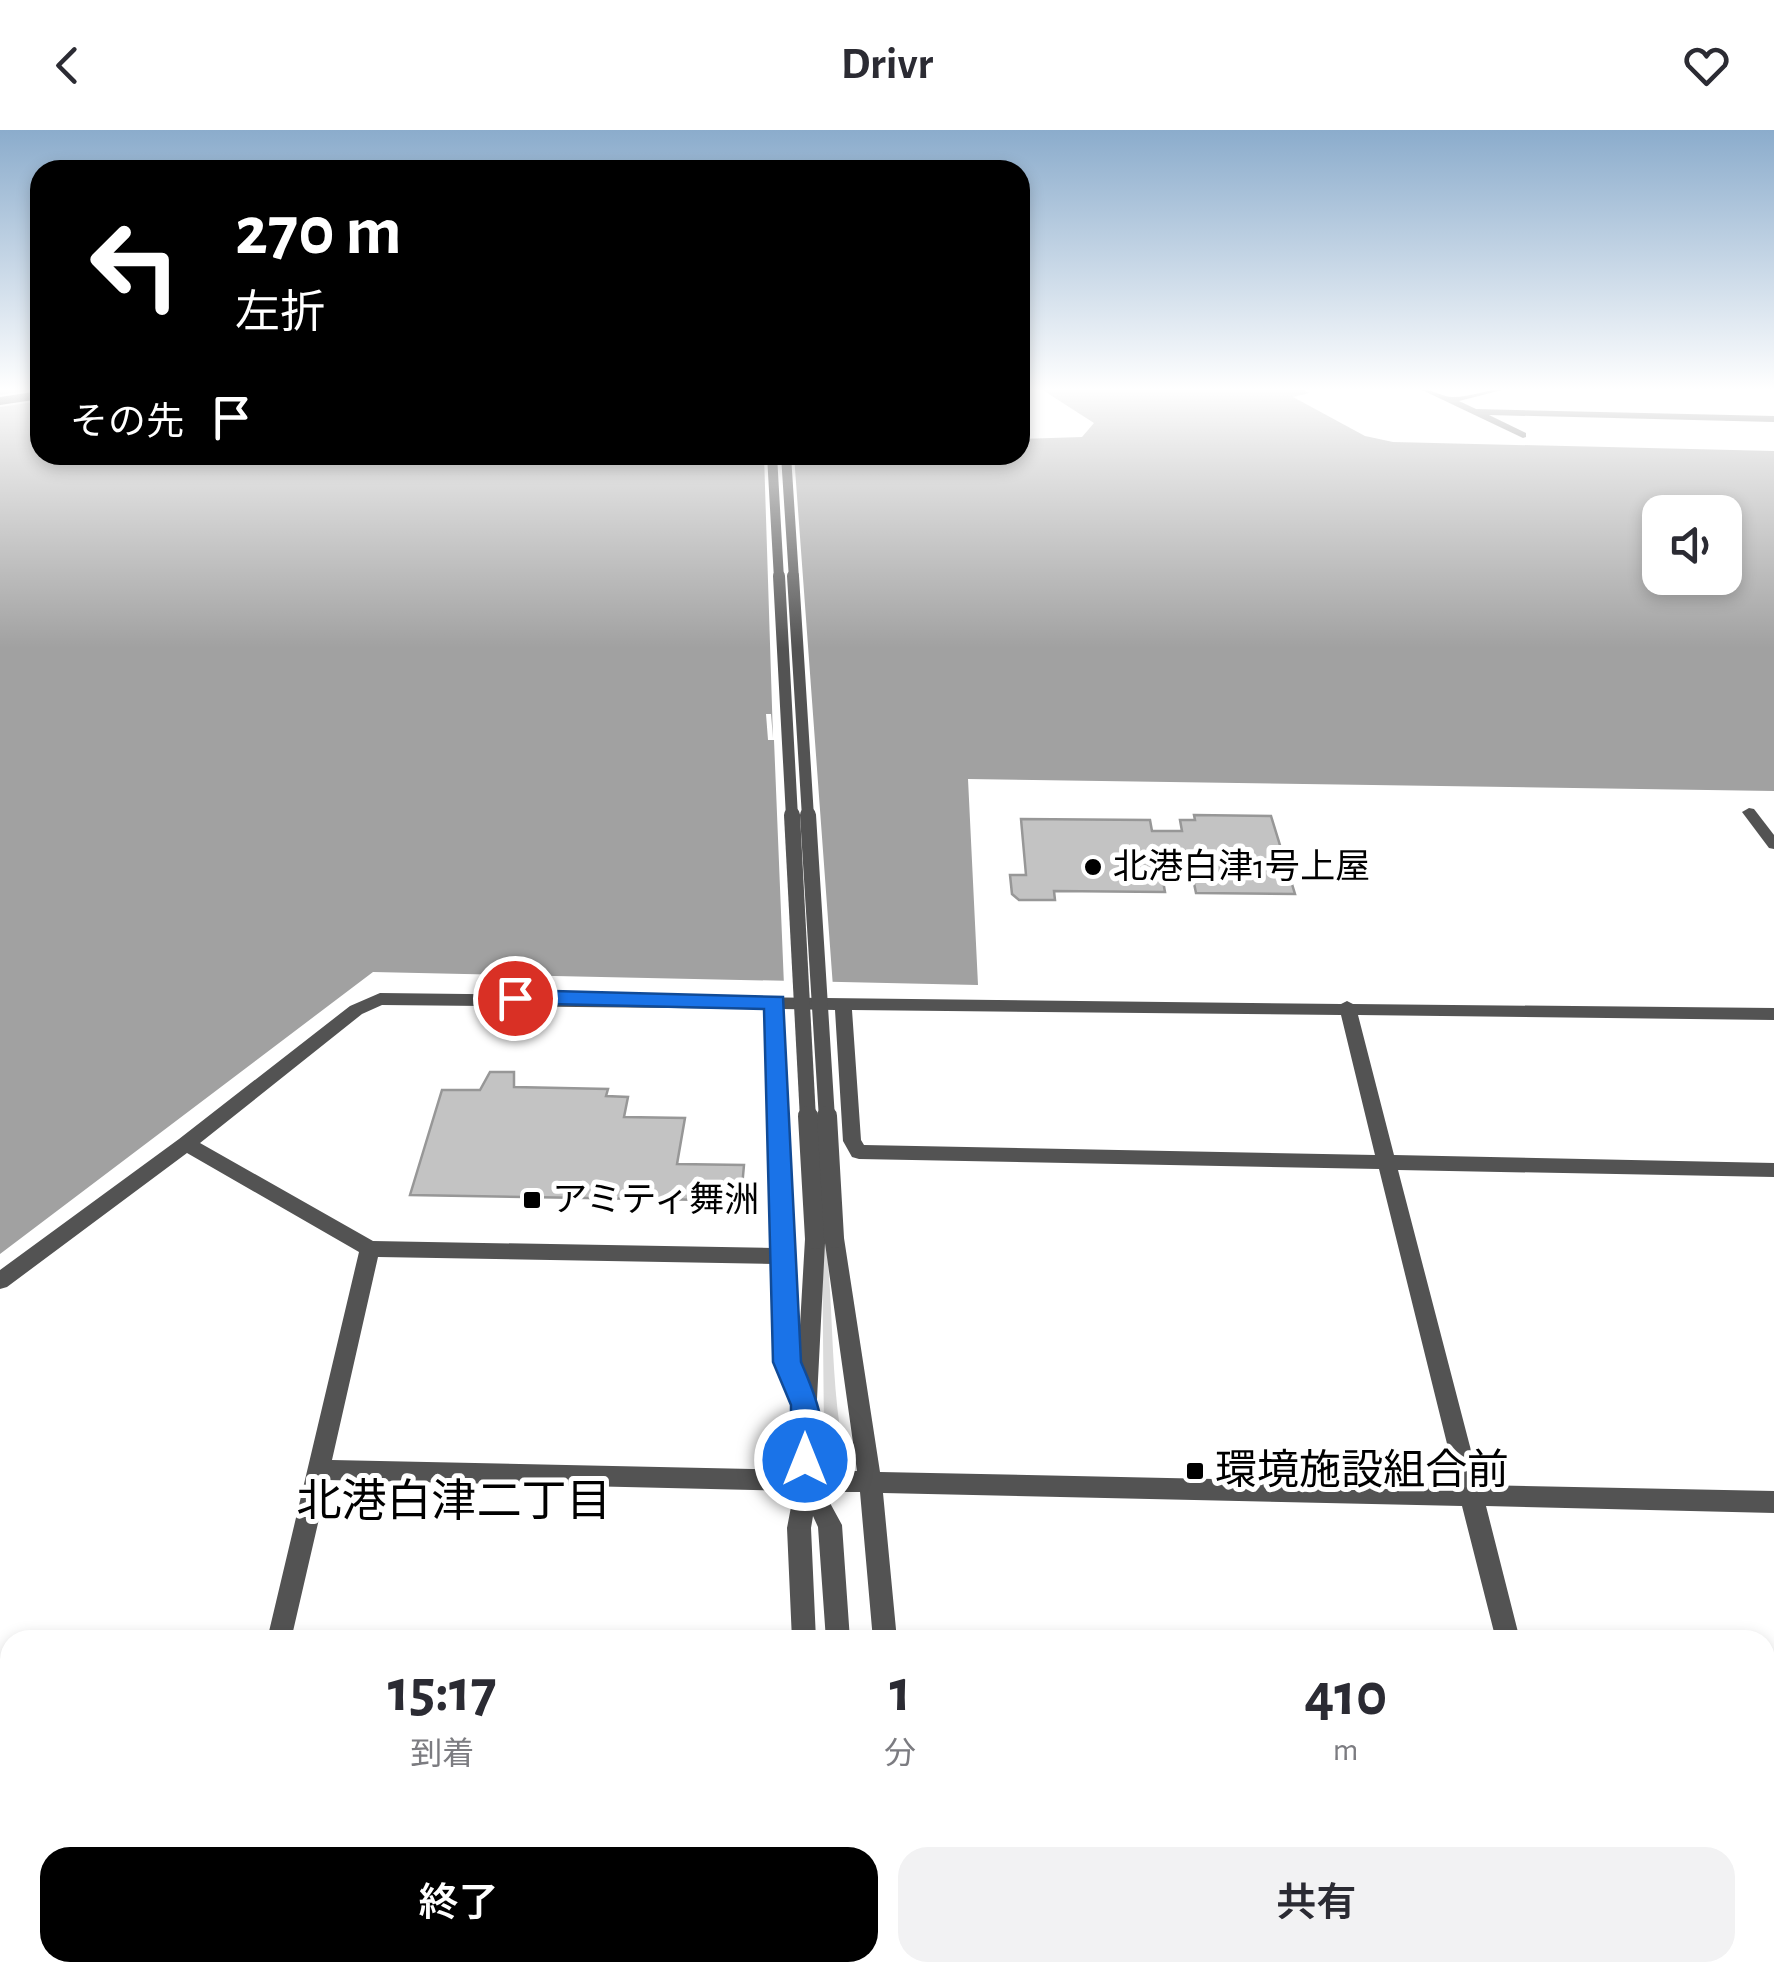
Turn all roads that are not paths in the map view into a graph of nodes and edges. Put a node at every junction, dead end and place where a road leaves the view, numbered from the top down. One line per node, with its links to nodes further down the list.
1 (773, 475): 12 (street, bridge)
2 (787, 475): 12 (street, bridge)
3 (1749, 812): 4 (street)
4 (1774, 846)
5 (775, 1002): 6 (street); 9 (street); 14 (street)
6 (843, 1004): 7 (street); 10 (street)
7 (1347, 1008): 8 (street); 10 (street)
8 (1774, 1014)
9 (186, 1144): 13 (street); 15 (street)
10 (1390, 1163): 11 (street); 20 (street)
11 (1774, 1170)
12 (824, 1239): 16 (street); 19 (street)
13 (370, 1249): 14 (street); 17 (street)
14 (783, 1256): 16 (street)
15 (0, 1281)
16 (806, 1405): 18 (street)
17 (318, 1470): 18 (street); 22 (street)
18 (807, 1482): 19 (street); 23 (street); 24 (street)
19 (870, 1483): 20 (street); 25 (street)
20 (1472, 1495): 21 (street); 26 (street)
21 (1774, 1502)
22 (281, 1630)
23 (804, 1630)
24 (837, 1630)
25 (884, 1630)
26 (1506, 1630)

